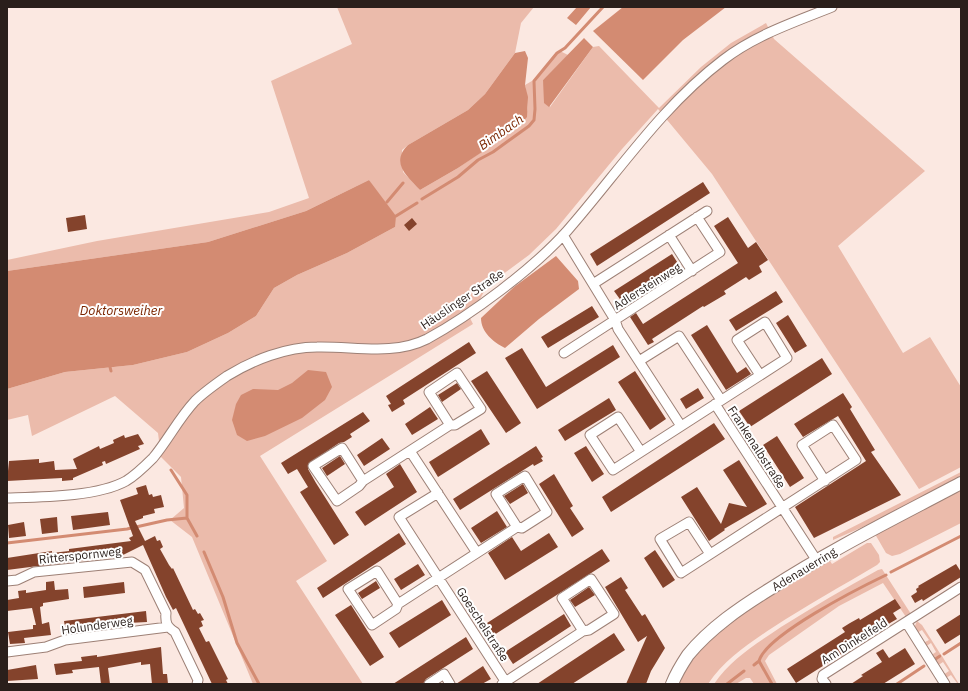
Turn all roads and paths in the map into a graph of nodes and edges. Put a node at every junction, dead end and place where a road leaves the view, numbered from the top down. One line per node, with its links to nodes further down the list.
1 (832, 7): 4 (street, Häuslinger Straße)
2 (707, 211): 3 (street)
3 (697, 217): 5 (street); 6 (street, Adlersteinweg)
4 (563, 235): 7 (street); 21 (street, Häuslinger Straße)
5 (669, 235): 6 (street, Adlersteinweg); 7 (street)
6 (692, 271): 8 (street, Adlersteinweg)
7 (593, 284): 8 (street)
8 (615, 320): 9 (street, Adlersteinweg); 10 (street)
9 (564, 353)
10 (639, 361): 12 (street, Frankenalbstraße); 14 (street)
11 (760, 375): 11 (street); 12 (street)
12 (718, 402): 14 (street, Frankenalbstraße); 22 (street, Frankenalbstraße)
13 (450, 425): 13 (street); 15 (street)
14 (681, 426): 16 (street, Frankenalbstraße)
15 (410, 451): 17 (street); 20 (street)
16 (641, 452): 16 (street, Frankenalbstraße)
17 (363, 480): 17 (street)
18 (825, 481): 18 (street); 22 (street)
19 (961, 483): 26 (main road, Adenauerring)
20 (438, 493): 24 (street); 27 (street, Goeschelstraße)
21 (7, 498)
22 (783, 507): 25 (street); 26 (street, Frankenalbstraße)
23 (517, 527): 23 (street); 24 (street)
24 (477, 553): 27 (street)
25 (710, 554): 25 (street)
26 (817, 561): 39 (main road, Adenauerring)
27 (438, 578): 30 (street); 35 (street, Goeschelstraße)
28 (7, 581): 32 (street, Ritterspornweg)
29 (961, 586): 31 (street)
30 (398, 604): 30 (street)
31 (906, 622): 40 (street, Am Dinkelfeld); 41 (street)
32 (168, 627): 34 (street, Holunderweg); 36 (street)
33 (583, 631): 33 (street); 35 (street)
34 (7, 652)
35 (505, 683)
36 (197, 684)
37 (429, 684): 38 (street)
38 (450, 684)
39 (672, 684)
40 (826, 684)
41 (945, 684)

